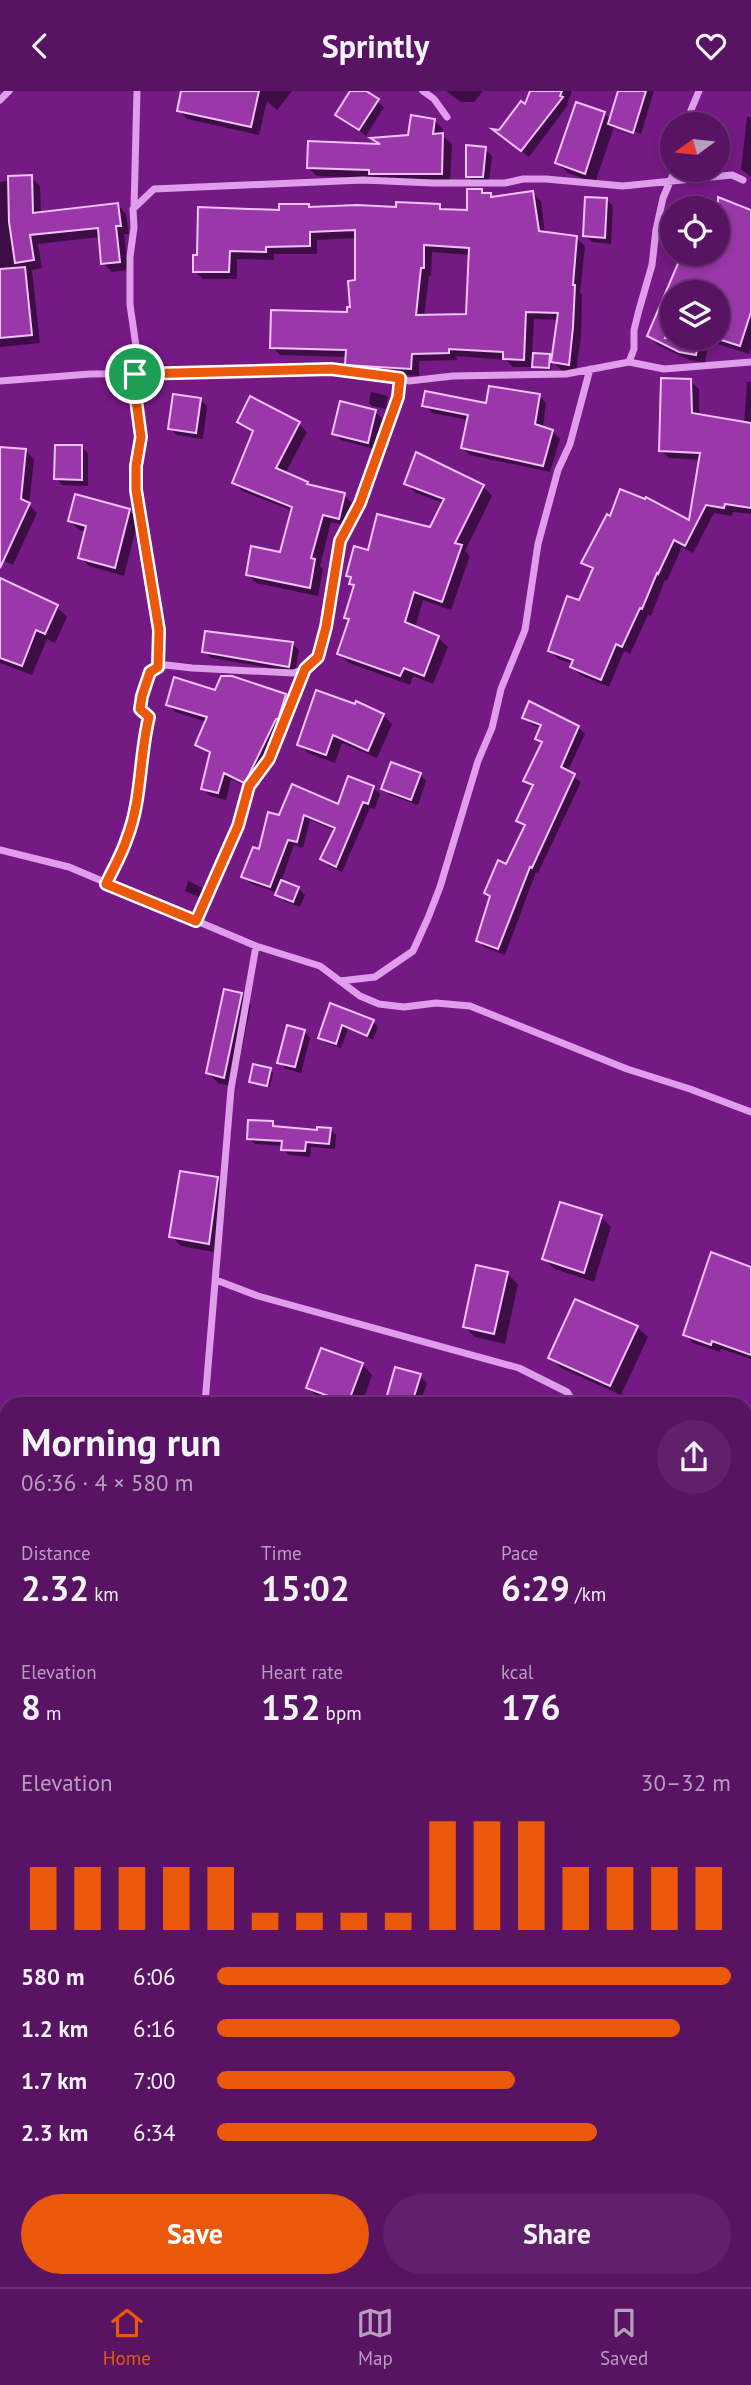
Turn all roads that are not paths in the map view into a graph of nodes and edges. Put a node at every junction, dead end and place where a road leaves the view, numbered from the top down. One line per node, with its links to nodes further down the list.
1 (9, 91): 5 (street)
2 (137, 91): 12 (street)
3 (423, 91): 7 (street)
4 (699, 91): 6 (street)
5 (0, 100)
6 (691, 112)
7 (447, 117)
8 (730, 175): 9 (street)
9 (743, 180)
10 (661, 182): 12 (street)
11 (671, 182): 13 (street)
12 (134, 209): 16 (street)
13 (629, 362): 14 (street); 15 (street)
14 (751, 362)
15 (590, 369): 17 (street); 25 (street)
16 (135, 374): 17 (street); 18 (street); 19 (street)
17 (400, 378): 20 (street)
18 (0, 381)
19 (158, 667): 20 (street); 22 (street)
20 (305, 669): 23 (street)
21 (0, 850): 22 (street)
22 (106, 884): 23 (street)
23 (196, 921): 24 (street)
24 (256, 946): 25 (street); 27 (street)
25 (340, 981): 26 (street)
26 (751, 1112)
27 (216, 1280): 28 (street); 29 (street)
28 (206, 1397)
29 (570, 1397)

